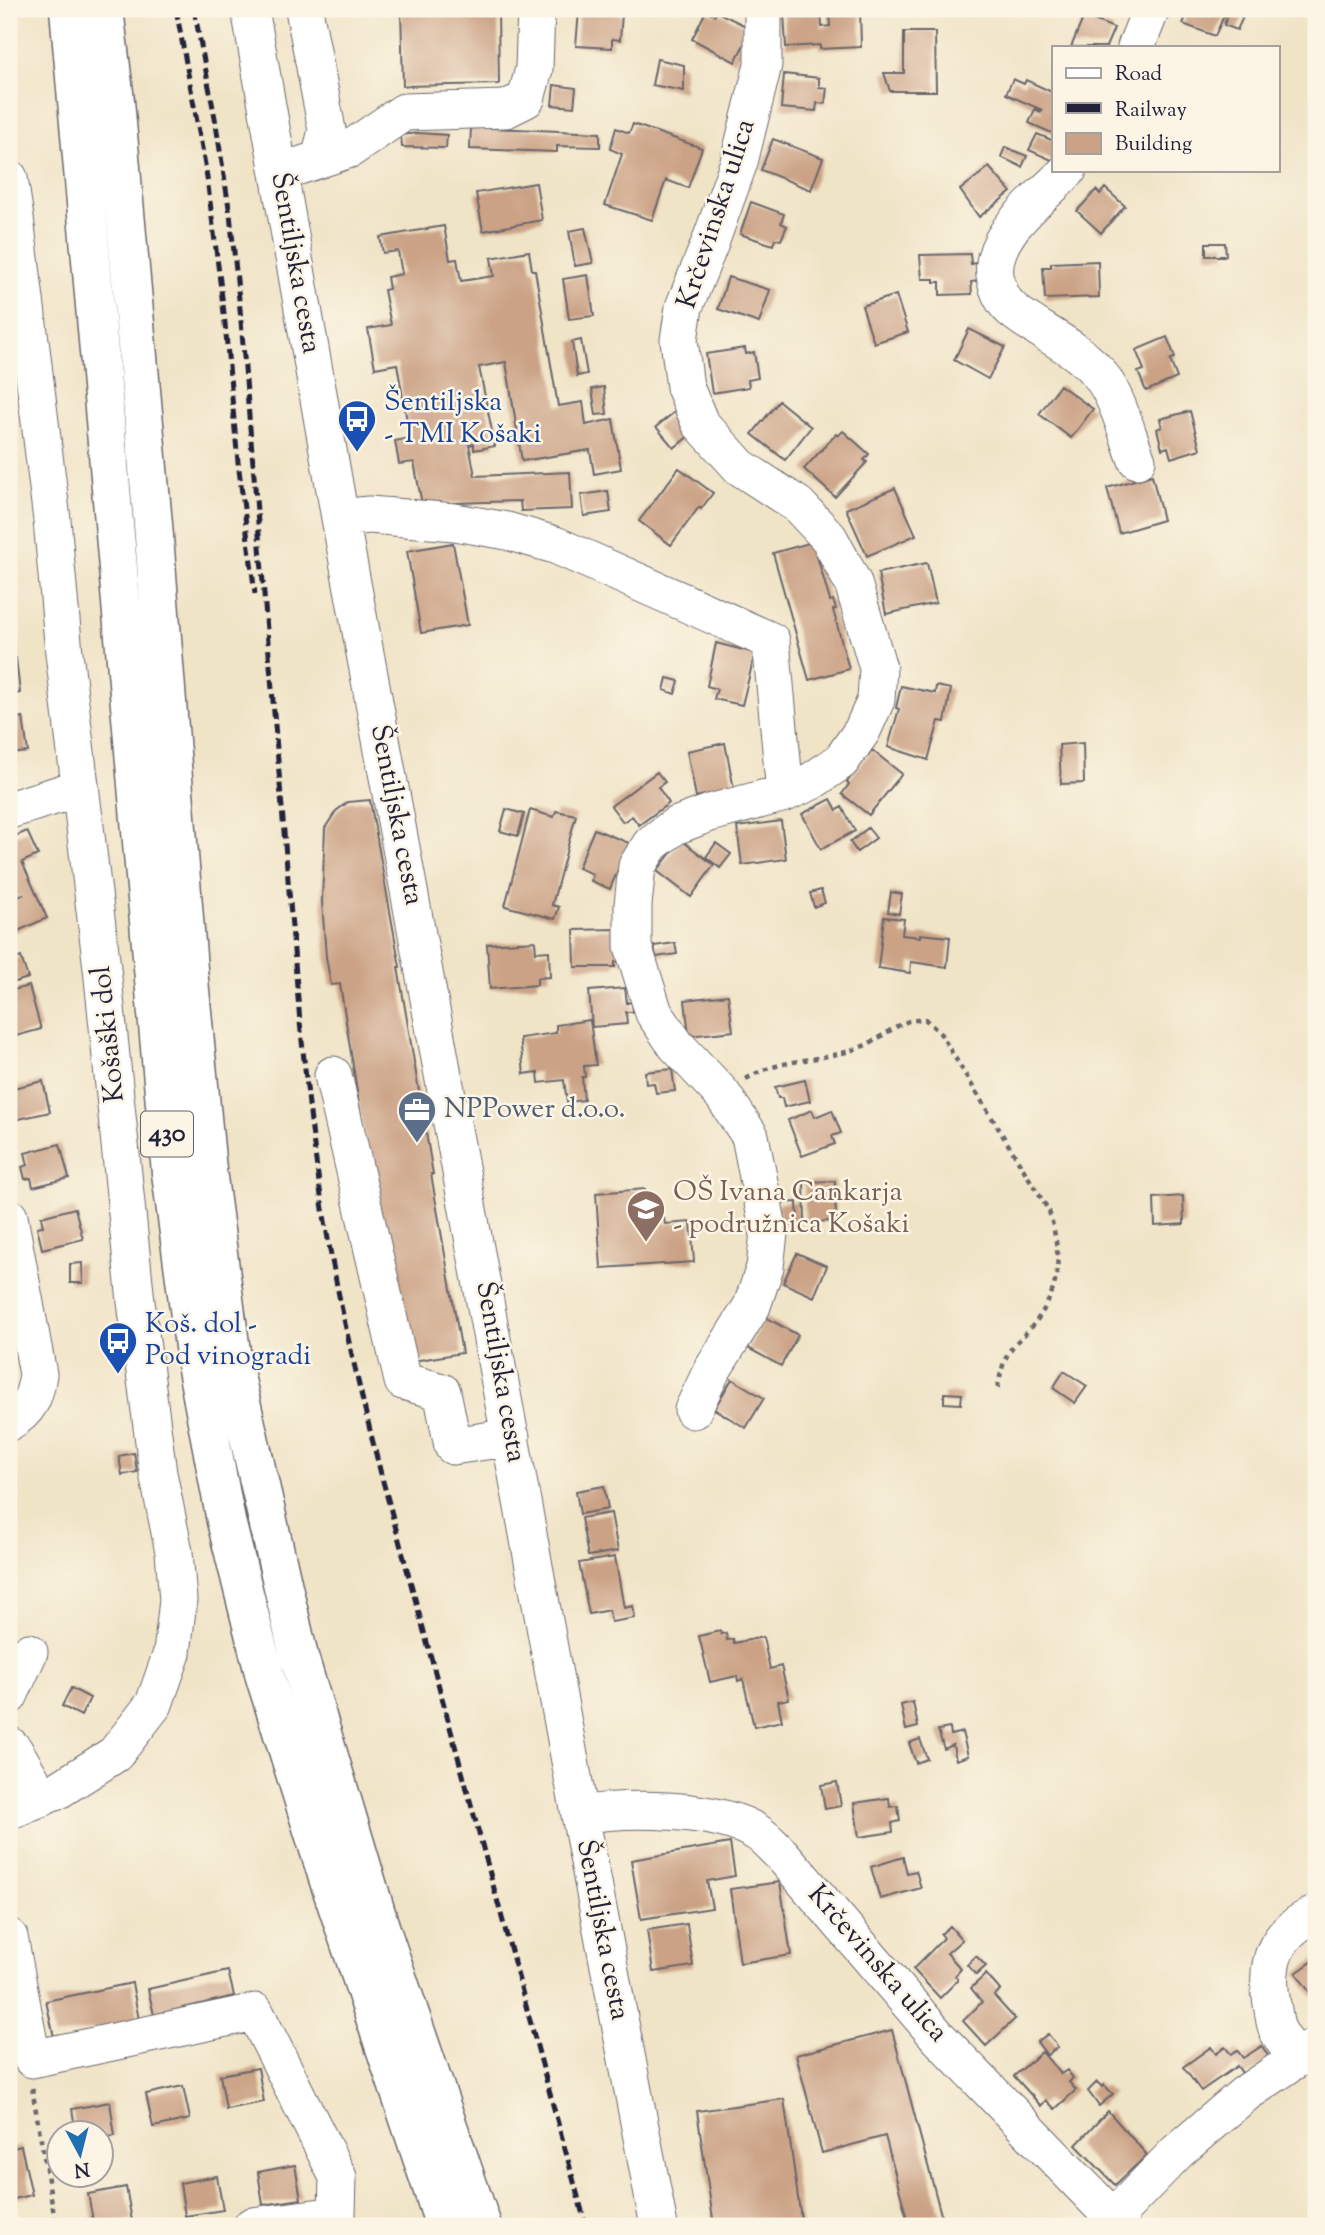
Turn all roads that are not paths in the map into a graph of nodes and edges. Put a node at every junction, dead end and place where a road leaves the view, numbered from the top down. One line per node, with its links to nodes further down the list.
1 (69, 9): 34 (highway, 430)
2 (104, 9): 35 (highway, 430)
3 (250, 9): 10 (street, Šentiljska cesta)
4 (304, 9): 9 (street)
5 (536, 9): 9 (street)
6 (763, 9): 16 (street, Krčevinska ulica)
7 (1151, 9): 8 (street)
8 (1136, 46)
9 (320, 159): 10 (street)
10 (279, 170): 14 (street, Šentiljska cesta)
11 (1066, 172): 13 (street)
12 (9, 178): 15 (street, Košaški dol)
13 (1136, 460)
14 (341, 518): 16 (street); 22 (street, Šentiljska cesta)
15 (80, 788): 17 (street); 26 (street, Košaški dol)
16 (785, 793): 20 (street, Krčevinska ulica)
17 (9, 810)
18 (333, 1075): 22 (street)
19 (9, 1217): 21 (street)
20 (693, 1410)
21 (9, 1422)
22 (512, 1437): 27 (street, Šentiljska cesta)
23 (29, 1652): 24 (street)
24 (9, 1696)
25 (9, 1745): 26 (street)
26 (25, 1804)
27 (580, 1815): 32 (street, Krčevinska ulica); 36 (street, Šentiljska cesta)
28 (1316, 1914): 31 (street)
29 (9, 1937): 30 (street)
30 (22, 2040): 33 (street)
31 (1307, 2052): 32 (street)
32 (1117, 2222)
33 (253, 2226)
34 (445, 2226)
35 (482, 2226)
36 (659, 2226)

